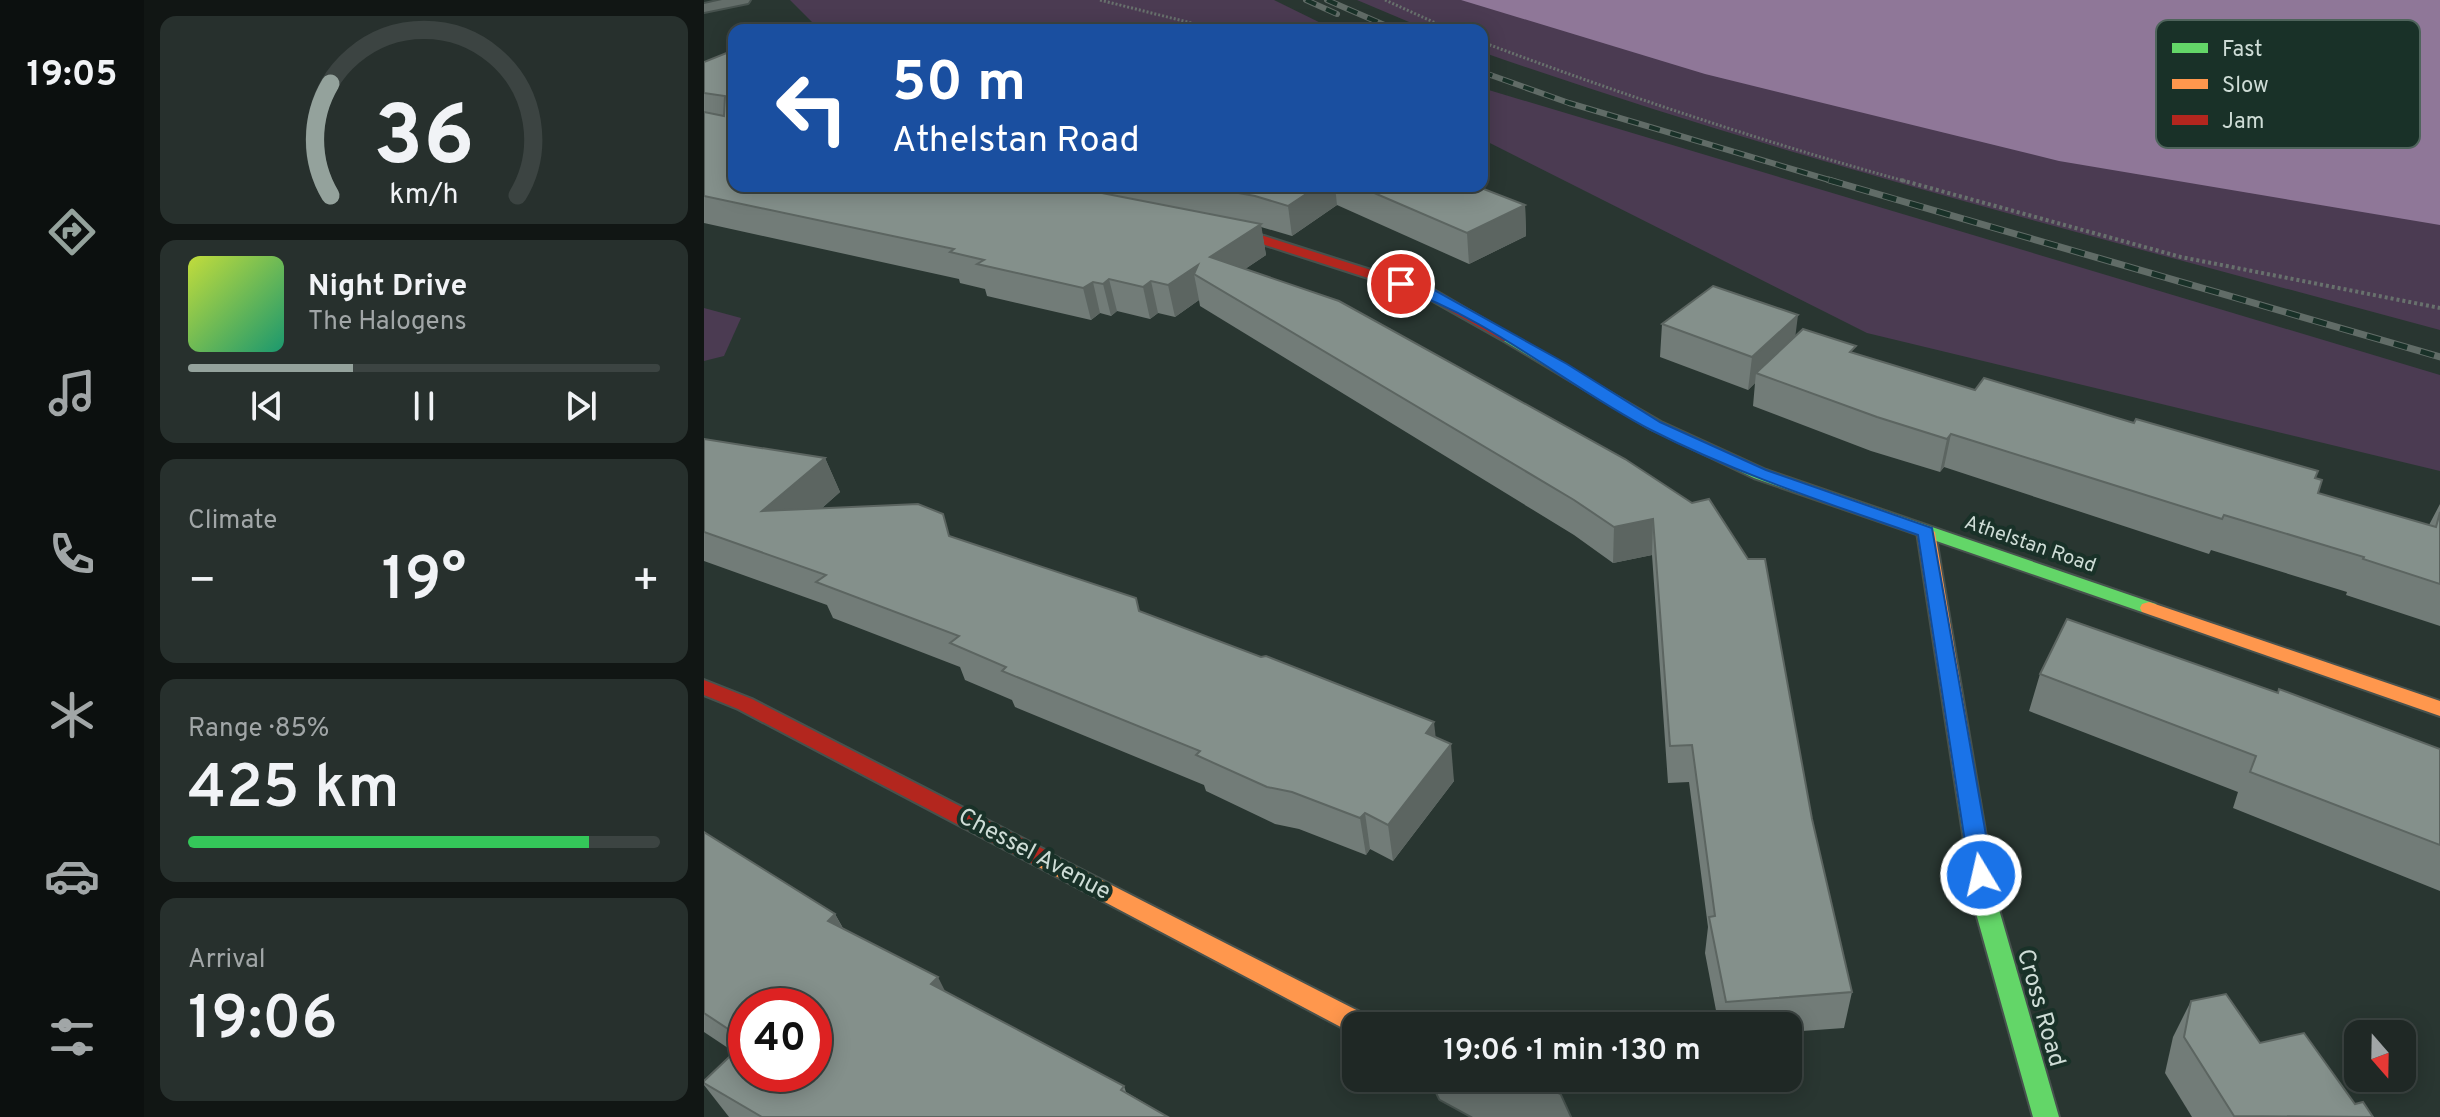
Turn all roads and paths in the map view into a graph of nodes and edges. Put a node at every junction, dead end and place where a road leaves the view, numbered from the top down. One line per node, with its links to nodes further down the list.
1 (743, 0): 4 (lane)
2 (1100, 0): 5 (path)
3 (1385, 0): 6 (path)
4 (704, 8)
5 (1195, 24)
6 (1438, 24)
7 (1488, 44): 9 (path)
8 (1183, 224): 10 (street, Athelstan Road)
9 (2440, 308)
10 (1926, 532): 12 (street, Athelstan Road); 16 (street, Cross Road)
11 (704, 687): 13 (street, Chessel Avenue)
12 (2440, 709)
13 (1342, 1015)
14 (1489, 1092): 15 (street)
15 (1537, 1117)
16 (2046, 1117)

